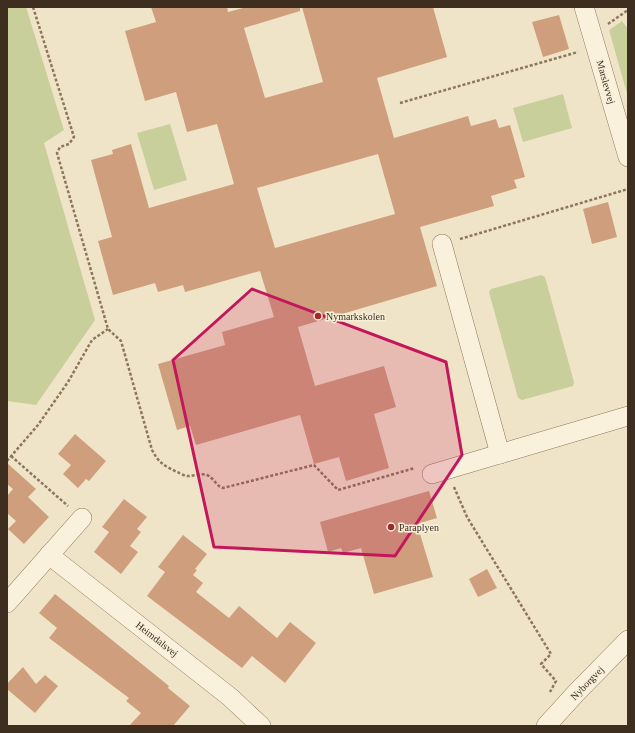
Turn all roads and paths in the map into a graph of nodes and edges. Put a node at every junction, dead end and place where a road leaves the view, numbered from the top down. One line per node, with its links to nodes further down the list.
1 (33, 7): 8 (path)
2 (584, 7): 3 (street, Marslevvej)
3 (596, 47): 4 (path); 5 (street, Marslevvej)
4 (400, 103)
5 (628, 157)
6 (628, 189): 7 (path)
7 (442, 244): 10 (street)
8 (108, 329): 11 (path); 13 (path)
9 (628, 416): 10 (street)
10 (500, 454): 13 (street)
11 (11, 456): 12 (path); 14 (path)
12 (7, 461)
13 (440, 472): 18 (path)
14 (82, 518): 15 (street)
15 (50, 555): 16 (street); 19 (street, Heimdalsvej)
16 (7, 603)
17 (628, 640): 18 (street, Nyborgvej)
18 (565, 706): 20 (street, Nyborgvej)
19 (261, 726)
20 (546, 726)

